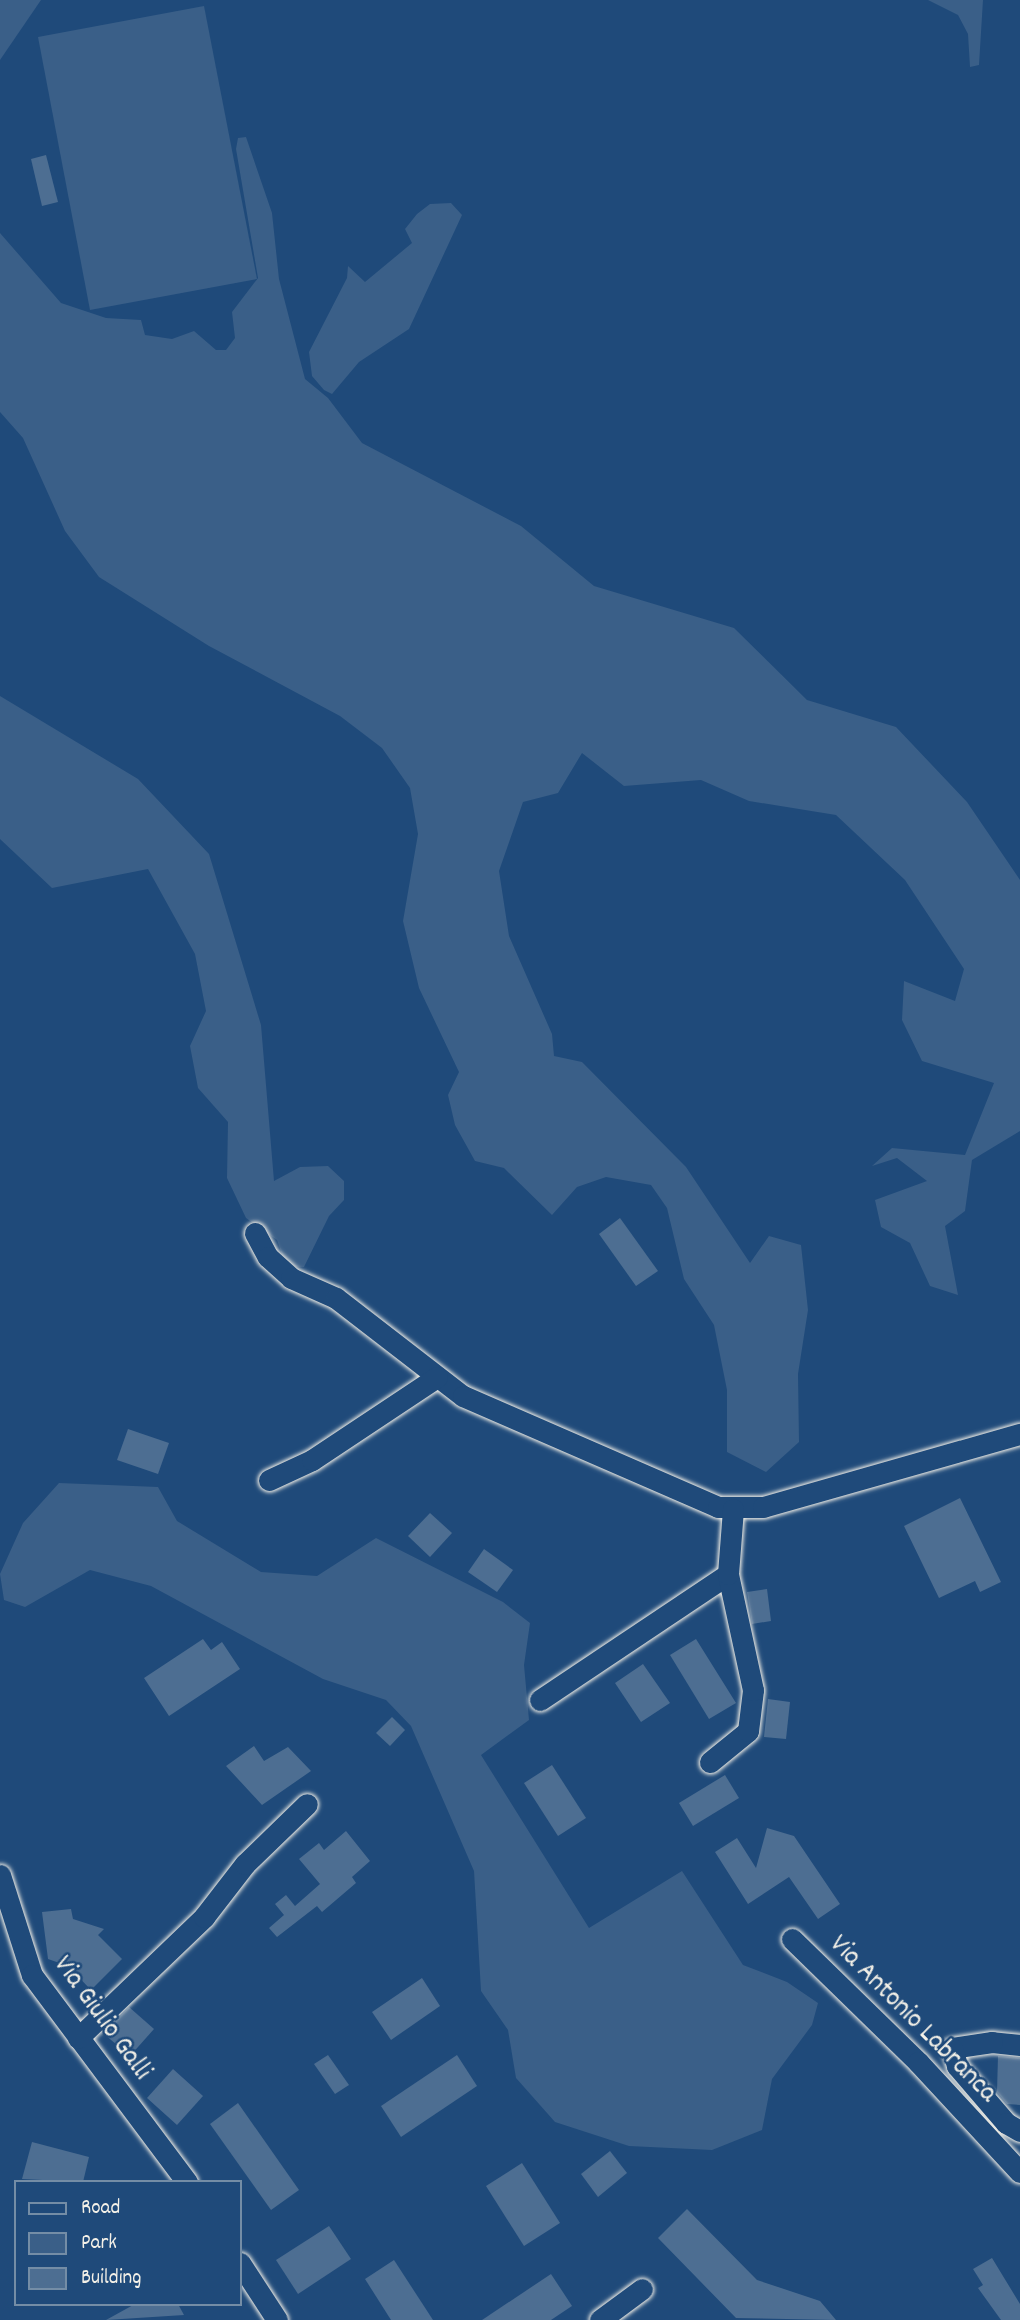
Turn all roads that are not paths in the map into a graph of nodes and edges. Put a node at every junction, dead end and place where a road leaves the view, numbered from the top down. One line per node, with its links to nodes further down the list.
1 (254, 1233): 2 (street)
2 (437, 1377): 4 (street); 5 (street)
3 (1020, 1434): 5 (street)
4 (269, 1480)
5 (733, 1509): 6 (street)
6 (728, 1574): 7 (street); 8 (street)
7 (540, 1700)
8 (710, 1762)
9 (307, 1804): 12 (street)
10 (0, 1875): 12 (street, Via Giulio Galli)
11 (792, 1939): 15 (street, Via Antonio Labranca)
12 (78, 2038): 16 (street, Via Giulio Galli)
13 (1020, 2045): 14 (street)
14 (1020, 2131)
15 (1020, 2172)
16 (185, 2180)
17 (242, 2266): 19 (street)
18 (642, 2289): 20 (street)
19 (277, 2320)
20 (600, 2320)

